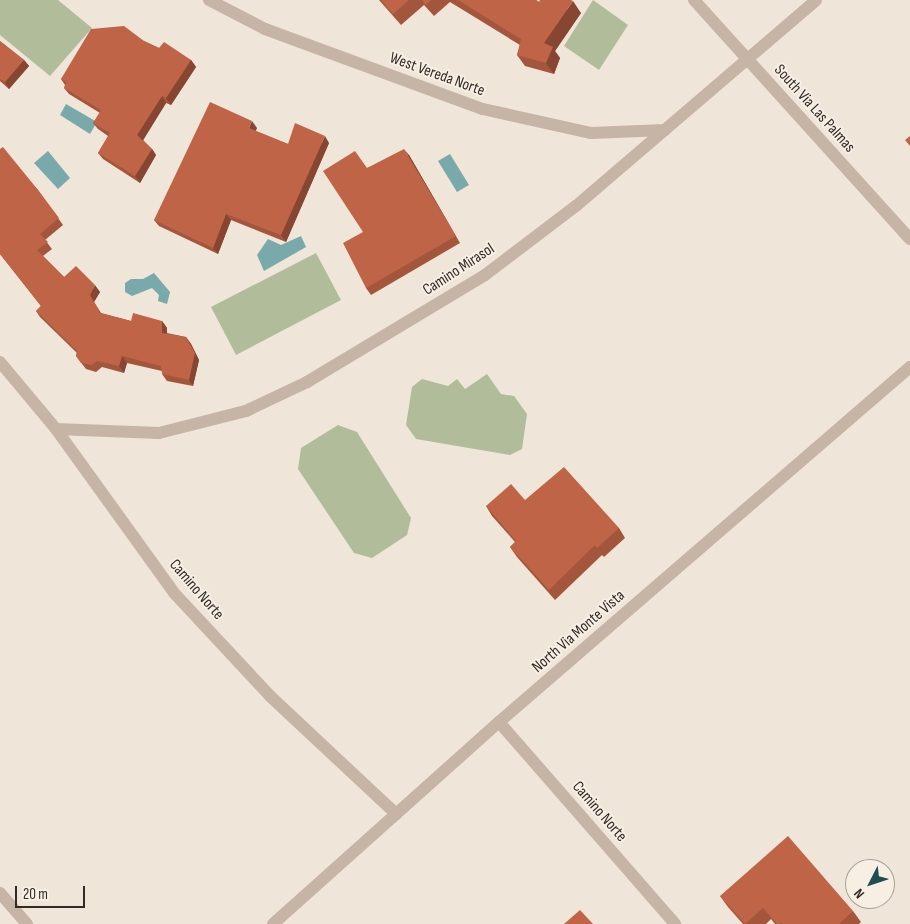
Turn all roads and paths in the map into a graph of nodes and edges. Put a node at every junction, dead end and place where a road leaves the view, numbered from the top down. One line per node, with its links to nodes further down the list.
1 (209, 0): 5 (street, West Vereda Norte)
2 (694, 0): 4 (street, South Via Las Palmas)
3 (816, 0): 4 (street, Camino Mirasol)
4 (749, 60): 5 (street, Camino Mirasol); 6 (street, South Via Las Palmas)
5 (666, 130): 9 (street, Camino Mirasol)
6 (910, 239)
7 (0, 362): 9 (street, Camino Norte)
8 (910, 367): 10 (street, North Via Monte Vista)
9 (56, 429): 11 (street, Camino Norte)
10 (499, 722): 11 (street, North Via Monte Vista); 15 (street, Camino Norte)
11 (396, 814): 14 (street, North Via Monte Vista)
12 (0, 893): 13 (street)
13 (27, 924)
14 (273, 924)
15 (676, 924)

